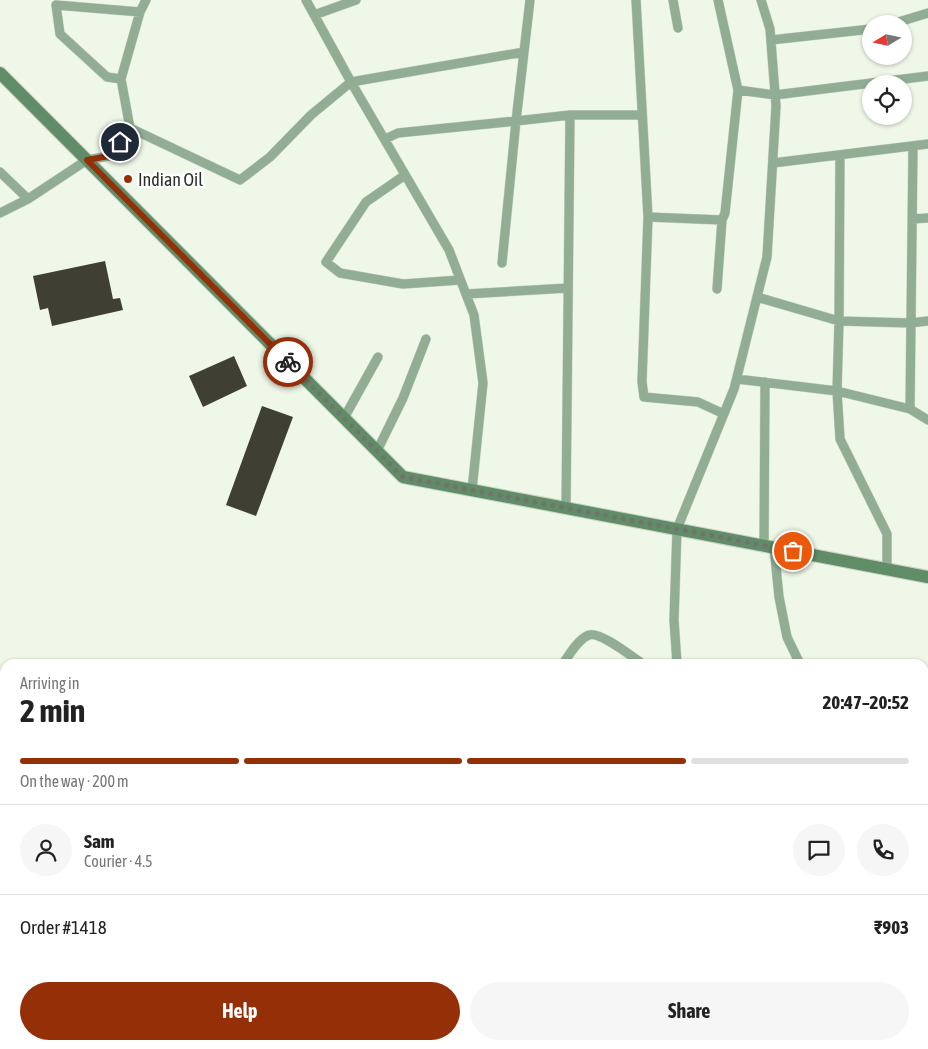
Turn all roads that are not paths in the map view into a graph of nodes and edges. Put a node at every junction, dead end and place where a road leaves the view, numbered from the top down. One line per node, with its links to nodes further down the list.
1 (146, 0): 9 (street)
2 (306, 0): 11 (street)
3 (355, 0): 11 (street)
4 (530, 0): 16 (street)
5 (636, 0): 24 (street)
6 (673, 0): 13 (street)
7 (718, 0): 21 (street)
8 (761, 0): 15 (street)
9 (140, 12): 19 (street); 19 (street)
10 (928, 13): 12 (street)
11 (314, 15): 20 (street)
12 (912, 18)
13 (678, 28)
14 (862, 30): 15 (street)
15 (771, 40): 22 (street)
16 (524, 52): 20 (street); 25 (street)
17 (0, 73): 31 (street)
18 (928, 76): 22 (street)
19 (121, 79): 26 (street)
20 (351, 82): 26 (street); 27 (street)
21 (738, 90): 22 (street); 39 (street)
22 (775, 95): 32 (street)
23 (570, 115): 24 (street); 25 (street); 43 (street)
24 (642, 115): 37 (street)
25 (516, 122): 27 (street); 41 (street)
26 (130, 128): 31 (street)
27 (384, 139): 34 (street)
28 (928, 144): 29 (street)
29 (914, 146): 30 (street); 40 (street)
30 (840, 155): 32 (street); 47 (street)
31 (87, 160): 35 (street); 57 (street)
32 (773, 163): 46 (street)
33 (0, 172): 35 (street)
34 (405, 175): 42 (street); 42 (street)
35 (28, 199): 36 (street)
36 (0, 213)
37 (648, 217): 39 (street); 56 (street)
38 (928, 218): 40 (street)
39 (722, 220): 44 (street)
40 (912, 220): 49 (street)
41 (502, 263)
42 (460, 280): 45 (street)
43 (568, 288): 45 (street); 61 (street)
44 (716, 289)
45 (466, 294): 60 (street)
46 (757, 297): 47 (street); 52 (street)
47 (839, 321): 49 (street); 54 (street)
48 (928, 321): 49 (street)
49 (910, 323): 55 (street)
50 (426, 339): 59 (street)
51 (378, 357): 57 (street)
52 (736, 379): 53 (street); 56 (street)
53 (765, 382): 54 (street); 63 (street)
54 (837, 391): 55 (street); 64 (street)
55 (910, 409): 58 (street)
56 (724, 414): 62 (street)
57 (344, 418): 59 (street)
58 (928, 420)
59 (377, 451): 60 (street)
60 (472, 490): 61 (street)
61 (566, 508): 62 (street)
62 (676, 529): 63 (street); 68 (street)
63 (769, 546): 64 (street); 69 (street)
64 (887, 569): 65 (street)
65 (928, 576)
66 (567, 659): 67 (street)
67 (636, 659)
68 (675, 659)
69 (798, 659)

